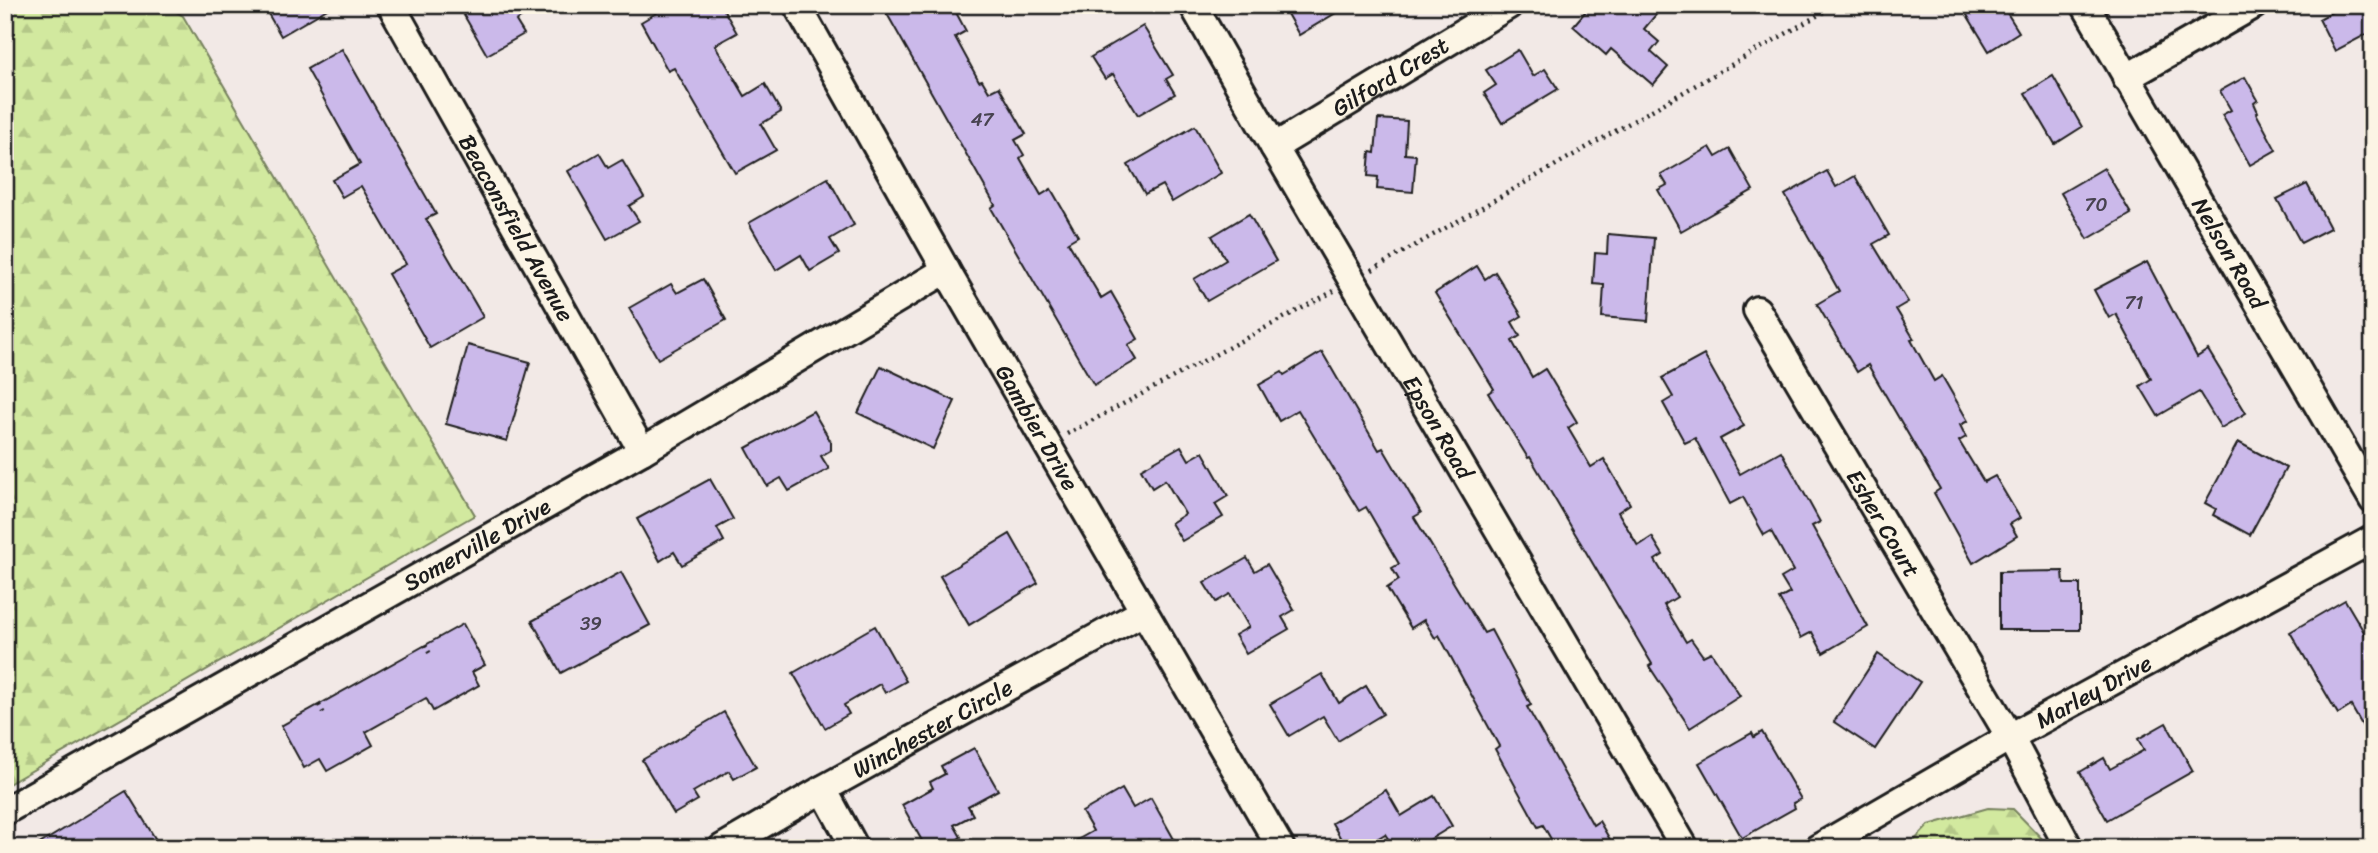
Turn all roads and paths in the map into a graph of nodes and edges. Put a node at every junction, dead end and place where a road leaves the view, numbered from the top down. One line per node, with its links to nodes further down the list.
1 (391, 5): 14 (street, Beaconsfield Avenue)
2 (797, 5): 10 (street, Gambier Drive)
3 (1193, 5): 9 (street, Epson Road)
4 (1509, 5): 9 (street, Gilford Crest)
5 (1836, 5): 11 (path)
6 (2085, 5): 8 (street, Nelson Road)
7 (2254, 5): 8 (street)
8 (2126, 78): 15 (street, Nelson Road)
9 (1274, 147): 11 (street, Epson Road)
10 (946, 270): 13 (street, Gambier Drive); 14 (street, Somerville Drive)
11 (1352, 281): 13 (path); 28 (street, Epson Road)
12 (1757, 310): 22 (street, Esher Court)
13 (1047, 445): 17 (street, Gambier Drive)
14 (642, 451): 24 (street, Somerville Drive)
15 (2373, 500)
16 (2373, 539): 22 (street, Marley Drive)
17 (1143, 612): 23 (street, Winchester Circle); 27 (street, Gambier Drive)
18 (425, 645): 19 (path)
19 (431, 656)
20 (319, 705): 21 (path)
21 (325, 716)
22 (2010, 737): 29 (street, Marley Drive); 30 (street, Esher Court)
23 (823, 789): 25 (street, Winchester Circle); 26 (street)
24 (5, 811)
25 (722, 848)
26 (855, 848)
27 (1281, 848)
28 (1685, 848)
29 (1818, 848)
30 (2069, 848)

